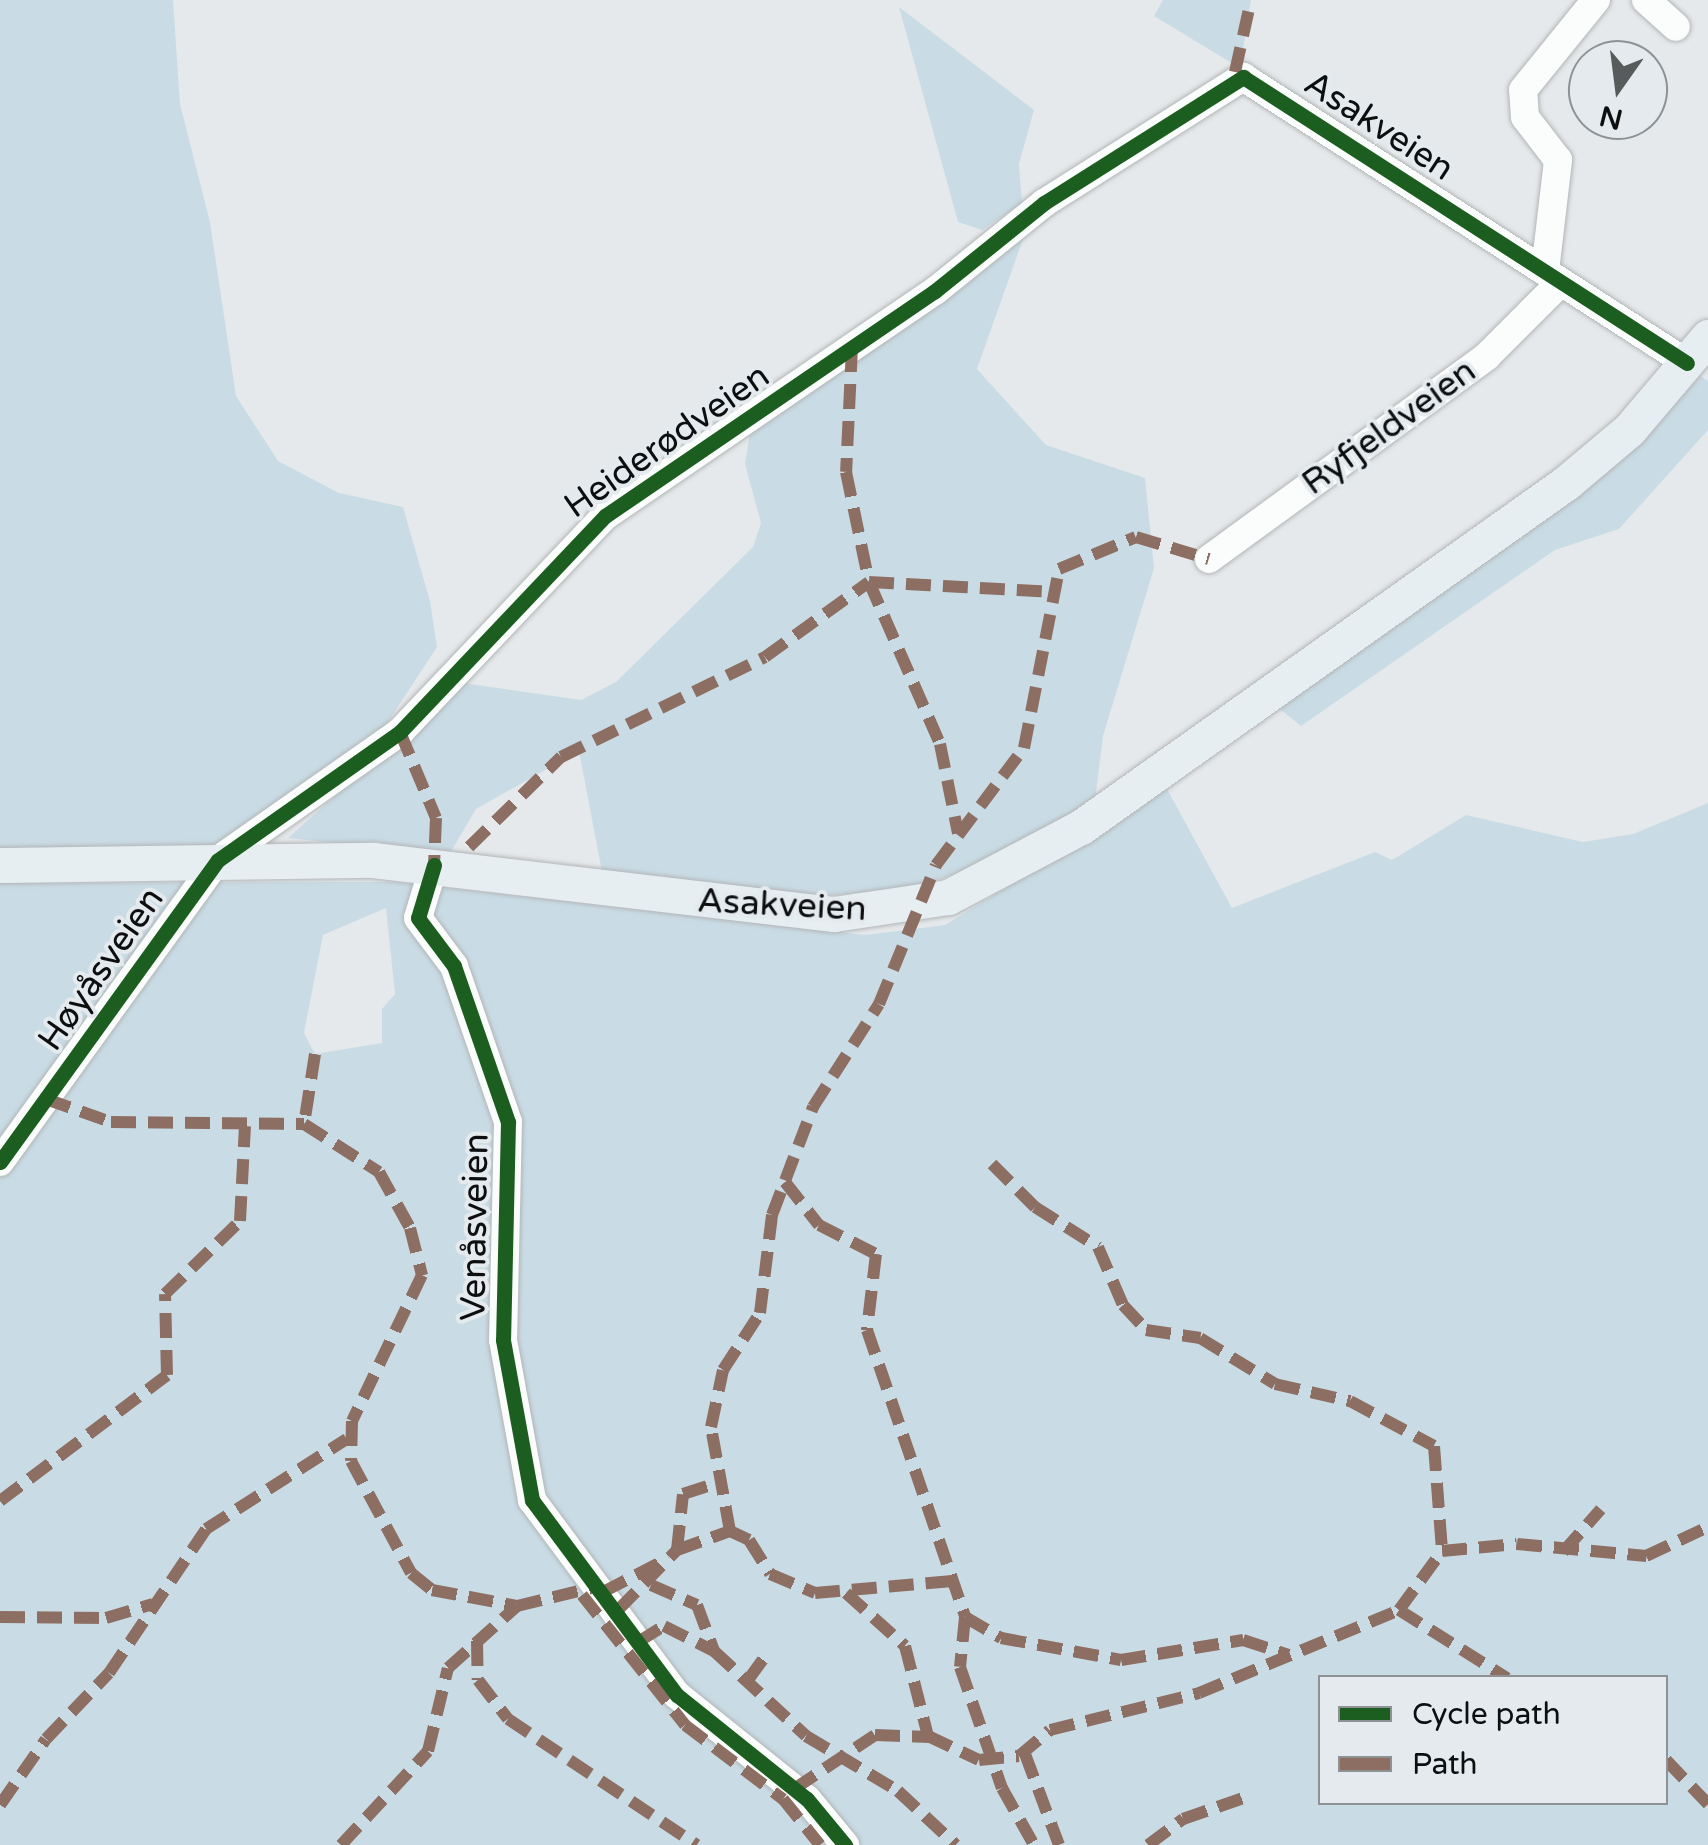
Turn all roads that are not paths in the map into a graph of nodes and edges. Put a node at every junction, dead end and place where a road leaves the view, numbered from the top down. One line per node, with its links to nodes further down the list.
1 (1596, 0): 5 (street)
2 (1646, 0): 3 (street)
3 (1676, 27)
4 (1034, 210): 5 (street, Asakveien); 8 (street, Heiderødveien)
5 (1552, 277): 6 (street, Asakveien); 7 (street, Ryfjeldveien)
6 (1699, 356): 10 (main road, Asakveien)
7 (1209, 559)
8 (218, 860): 9 (main road, Asakveien); 10 (main road, Asakveien); 11 (street, Høyåsveien)
9 (0, 865)
10 (434, 865): 12 (street, Venåsveien)
11 (0, 1162)
12 (844, 1845)

